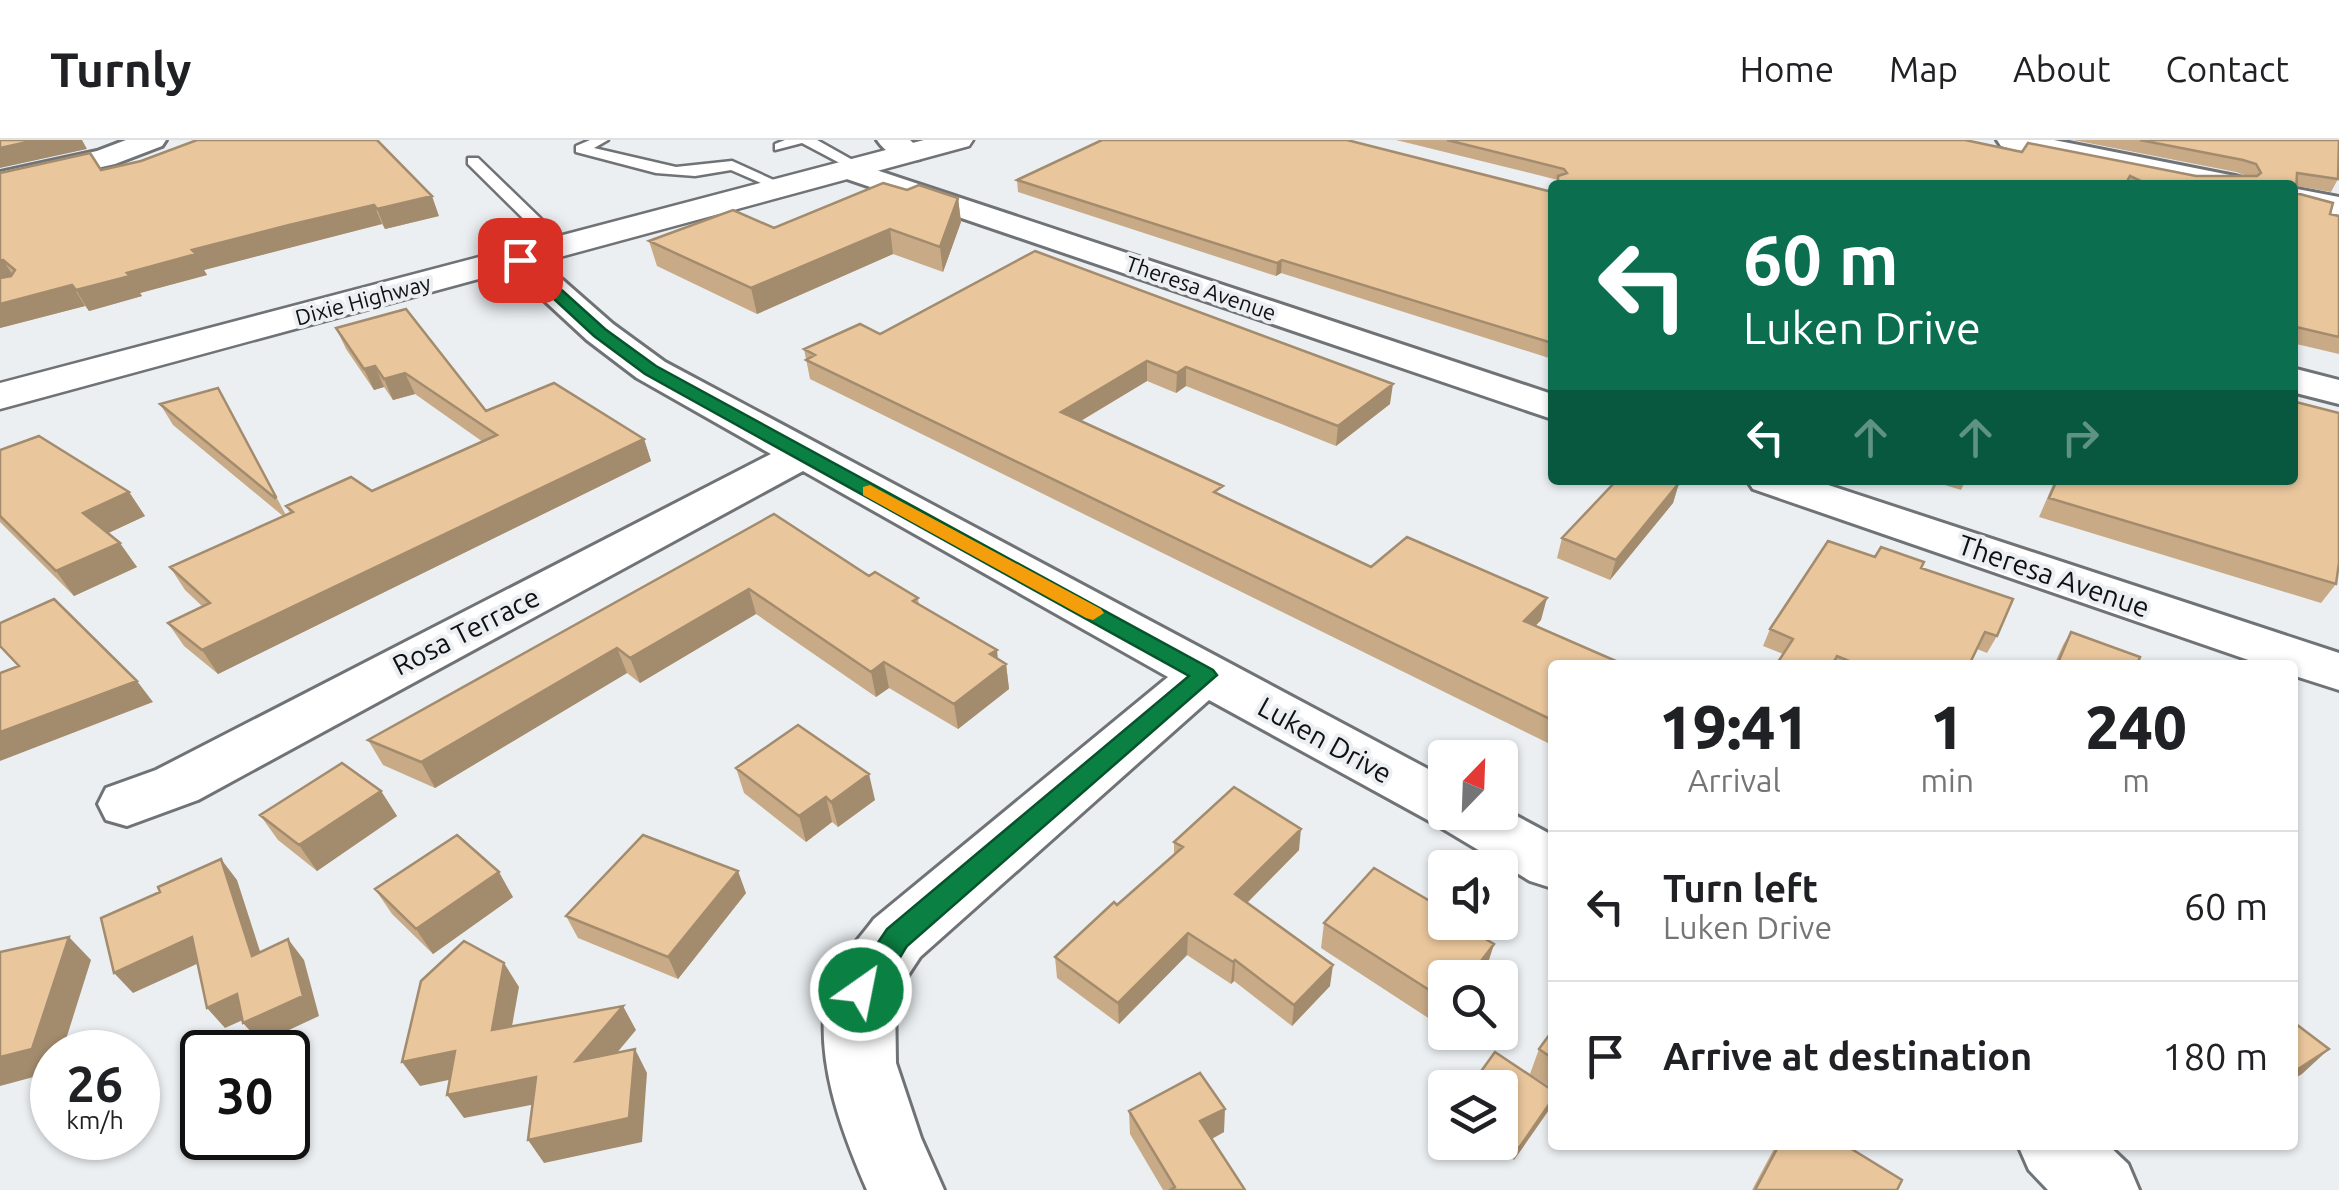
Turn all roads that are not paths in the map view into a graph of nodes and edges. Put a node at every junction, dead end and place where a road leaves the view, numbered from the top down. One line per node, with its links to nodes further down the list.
1 (152, 140): 12 (street)
2 (601, 140): 13 (lane)
3 (797, 140): 8 (lane)
4 (806, 140): 10 (lane)
5 (958, 140): 7 (main road, Dixie Highway)
6 (2011, 140): 11 (street)
7 (900, 146): 10 (main road, Dixie Highway)
8 (780, 147)
9 (473, 161): 16 (lane)
10 (853, 168): 13 (main road, Dixie Highway); 21 (street, Theresa Avenue)
11 (2210, 180)
12 (0, 181)
13 (782, 187): 16 (main road, Dixie Highway)
14 (2298, 197): 15 (street)
15 (2339, 206)
16 (562, 248): 17 (main road, Dixie Highway)
17 (520, 260): 19 (main road, Dixie Highway); 22 (street, Luken Drive)
18 (2298, 382): 20 (street)
19 (2, 391)
20 (2339, 392)
21 (1548, 406)
22 (803, 454): 25 (street, Luken Drive); 27 (street, Rosa Terrace)
23 (1784, 485): 24 (street, Theresa Avenue)
24 (2339, 672)
25 (1205, 675): 26 (street, Luken Drive); 31 (street)
26 (1428, 797)
27 (126, 804)
28 (1491, 830): 29 (street)
29 (1548, 862)
30 (2060, 1150): 32 (street)
31 (906, 1190)
32 (2101, 1190)

